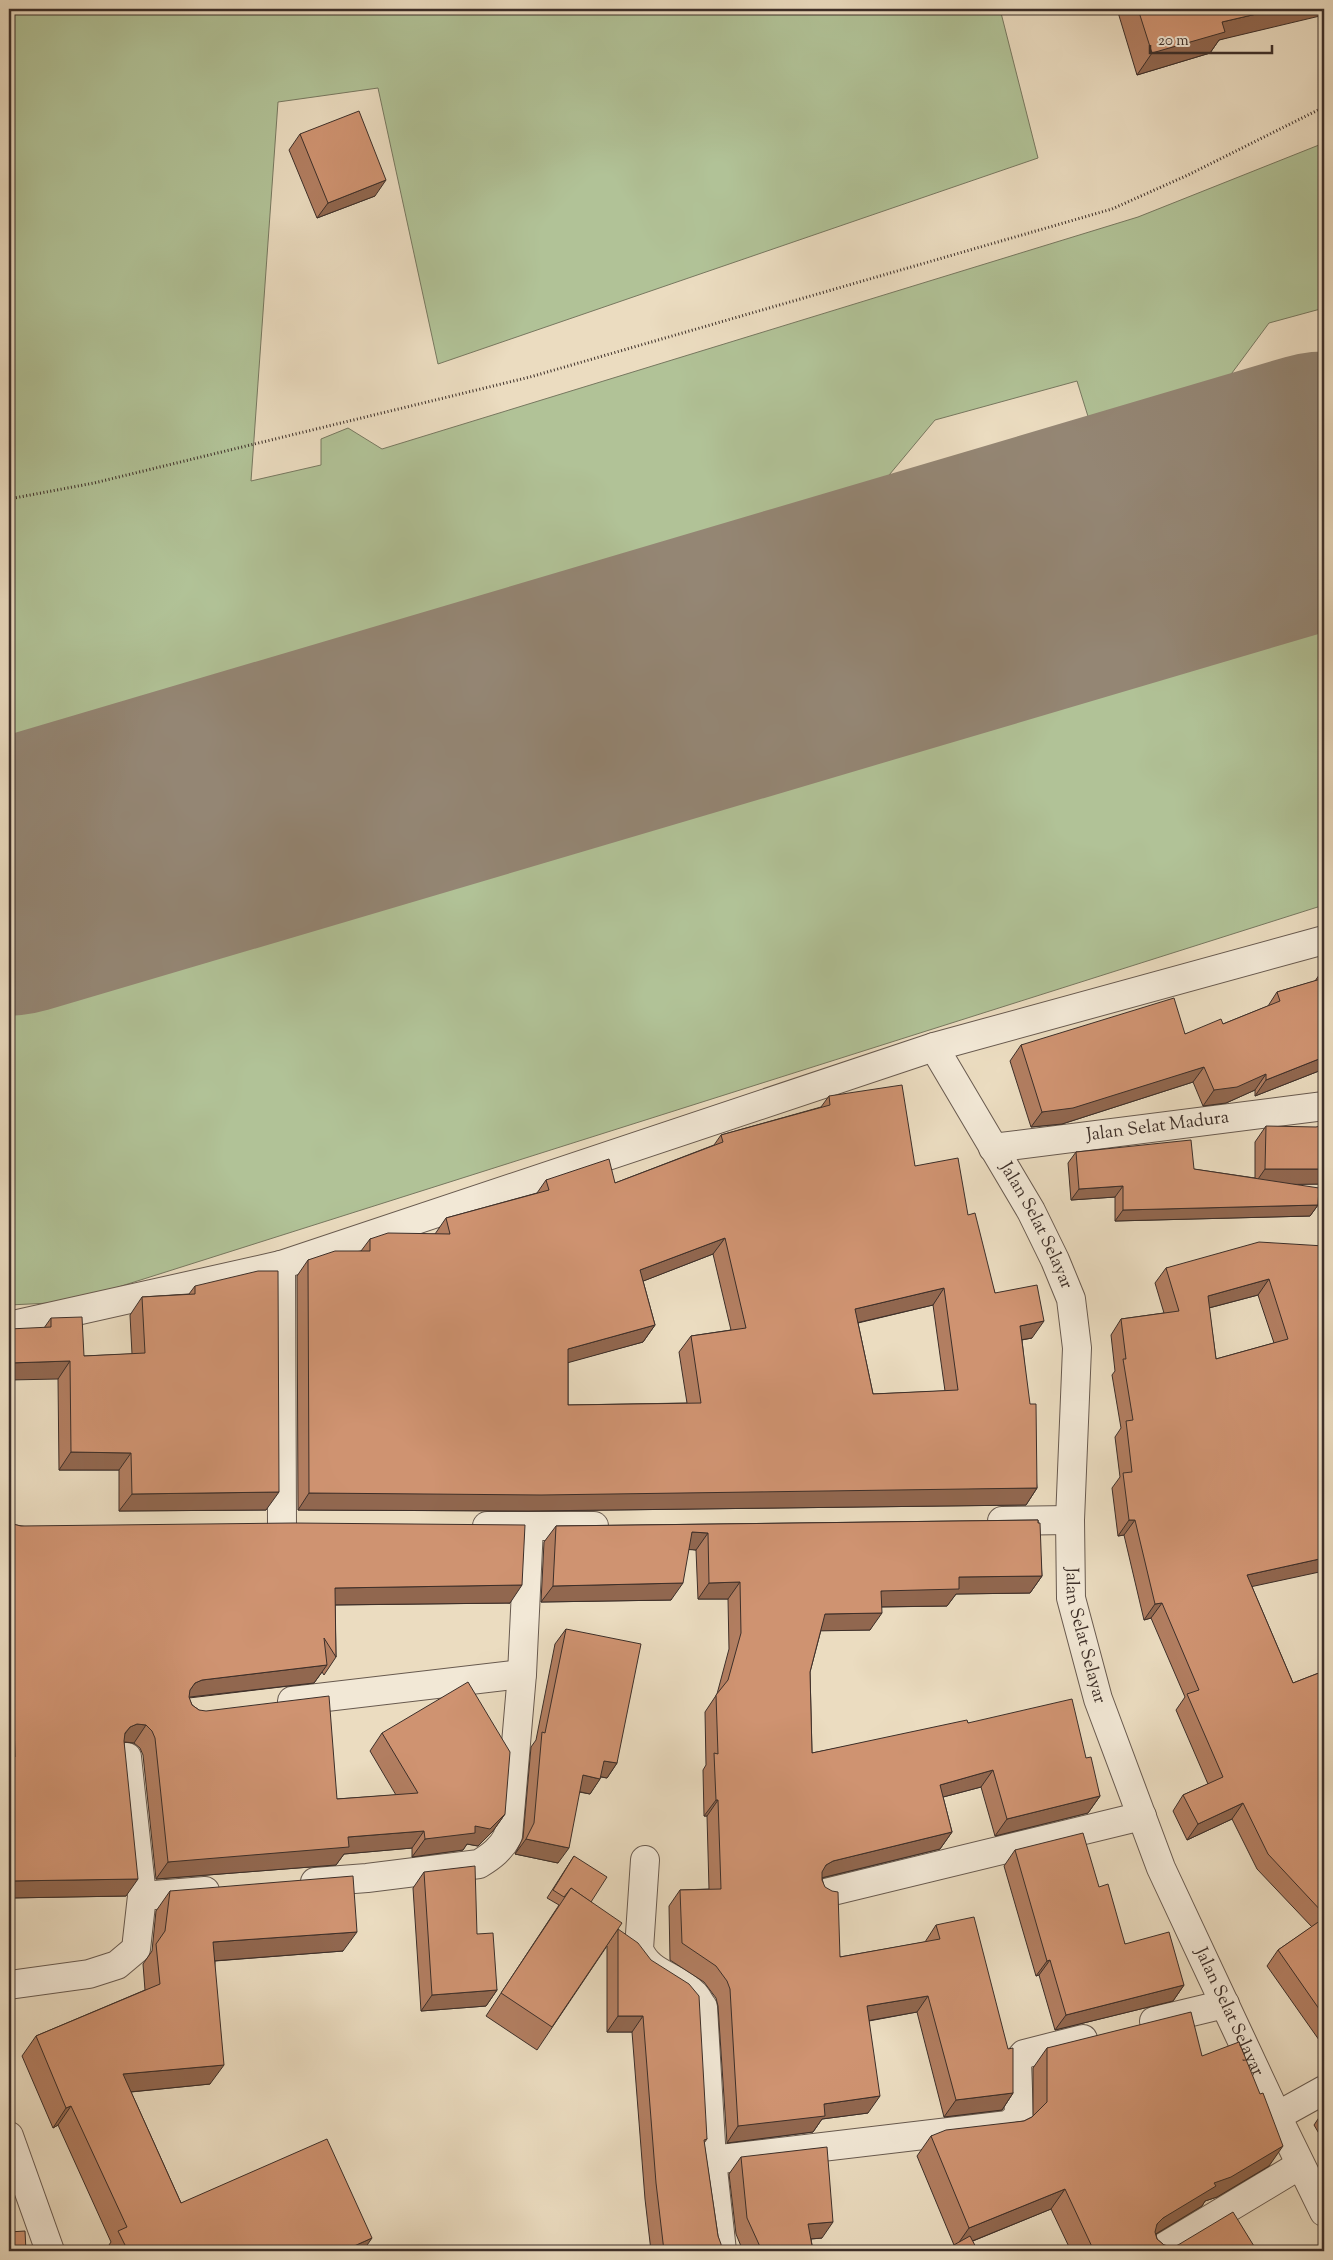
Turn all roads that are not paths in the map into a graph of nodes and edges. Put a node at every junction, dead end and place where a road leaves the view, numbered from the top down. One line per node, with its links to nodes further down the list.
1 (1324, 940): 2 (street)
2 (934, 1047): 4 (street, Jalan Selat Selayar); 5 (street)
3 (1324, 1106): 4 (street, Jalan Selat Madura)
4 (993, 1148): 7 (street, Jalan Selat Selayar)
5 (281, 1265): 6 (street); 10 (street)
6 (9, 1326)
7 (1070, 1520): 8 (street); 18 (street, Jalan Selat Selayar)
8 (982, 1521)
9 (253, 1525): 10 (street)
10 (282, 1525): 11 (street)
11 (312, 1525)
12 (460, 1526): 14 (street)
13 (618, 1526): 14 (street)
14 (529, 1527): 15 (street)
15 (522, 1674): 16 (street); 20 (street)
16 (270, 1704)
17 (127, 1757): 23 (street)
18 (1142, 1816): 22 (street); 25 (street, Jalan Selat Selayar)
19 (645, 1860): 29 (street)
20 (289, 1884)
21 (230, 1889): 23 (street)
22 (825, 1893)
23 (142, 1896): 24 (street)
24 (9, 1985)
25 (1225, 2004): 27 (street, Jalan Selat Selayar); 29 (street)
26 (1324, 2090): 27 (street)
27 (1277, 2116): 30 (street, Jalan Selat Selayar)
28 (9, 2136): 32 (street)
29 (712, 2160): 33 (street)
30 (1300, 2165): 31 (street, Jalan Selat Selayar); 34 (street)
31 (1324, 2212)
32 (50, 2251)
33 (722, 2251)
34 (1157, 2251)

